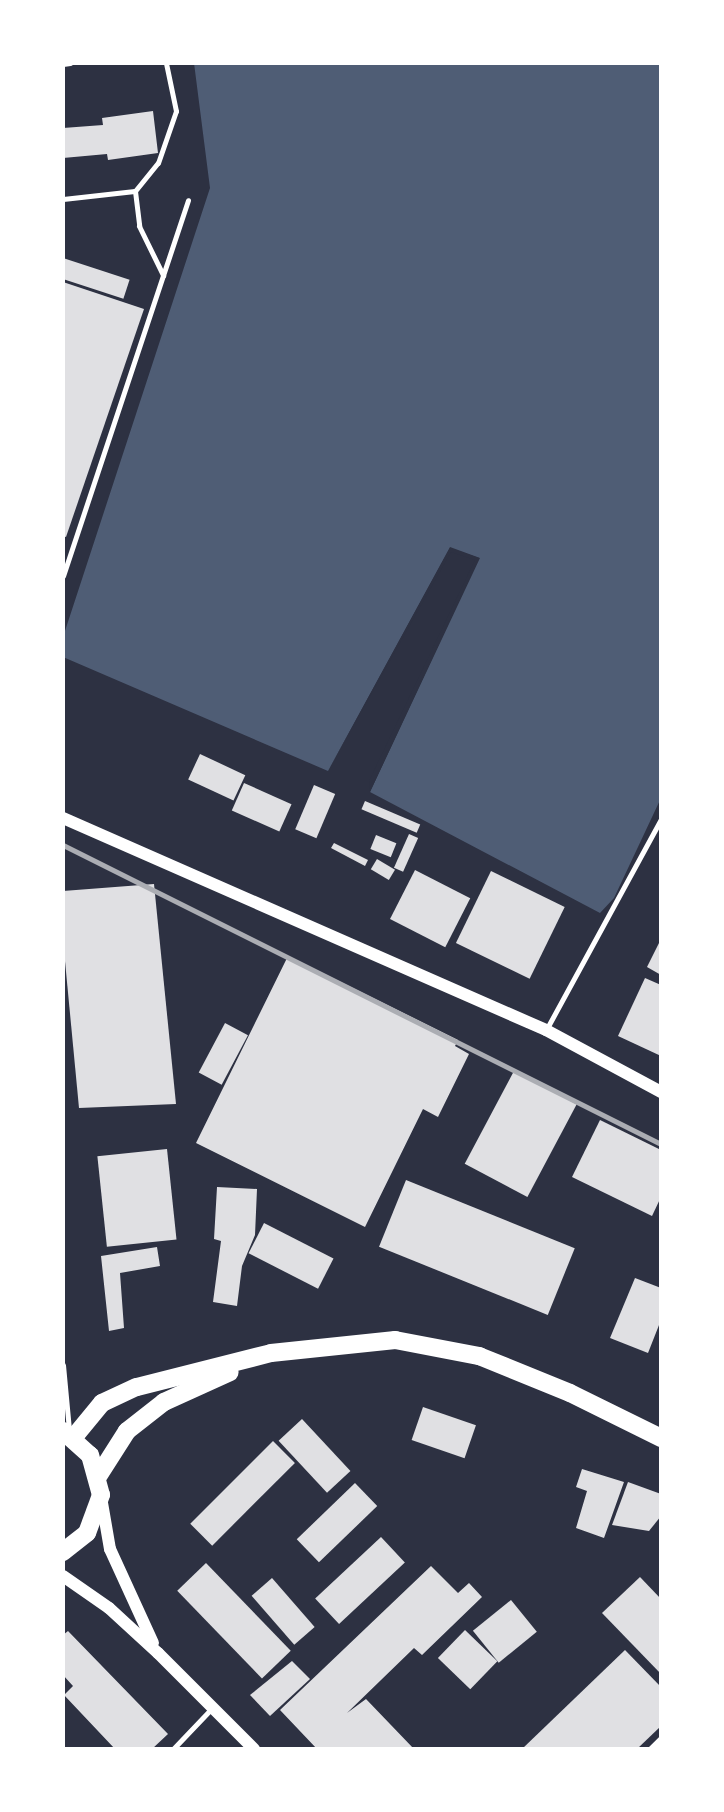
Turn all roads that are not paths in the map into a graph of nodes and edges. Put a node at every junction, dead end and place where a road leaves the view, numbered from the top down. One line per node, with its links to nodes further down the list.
1 (70, 63): 3 (lane)
2 (166, 63): 4 (lane)
3 (63, 64)
4 (135, 191): 5 (lane); 7 (lane)
5 (63, 199)
6 (188, 200): 7 (lane)
7 (163, 275): 8 (lane)
8 (63, 576)
9 (63, 818): 11 (street)
10 (661, 819): 11 (lane)
11 (546, 1030): 12 (street)
12 (661, 1092)
13 (271, 1353): 15 (main road); 16 (main road); 17 (main road)
14 (63, 1365): 15 (lane)
15 (69, 1434): 17 (main road)
16 (661, 1438)
17 (99, 1475): 18 (main road)
18 (101, 1495): 19 (main road); 21 (street)
19 (63, 1552)
20 (63, 1576): 21 (street)
21 (158, 1653): 22 (street)
22 (212, 1707): 24 (lane); 25 (street)
23 (661, 1739): 26 (street)
24 (173, 1749)
25 (254, 1749)
26 (650, 1749)

